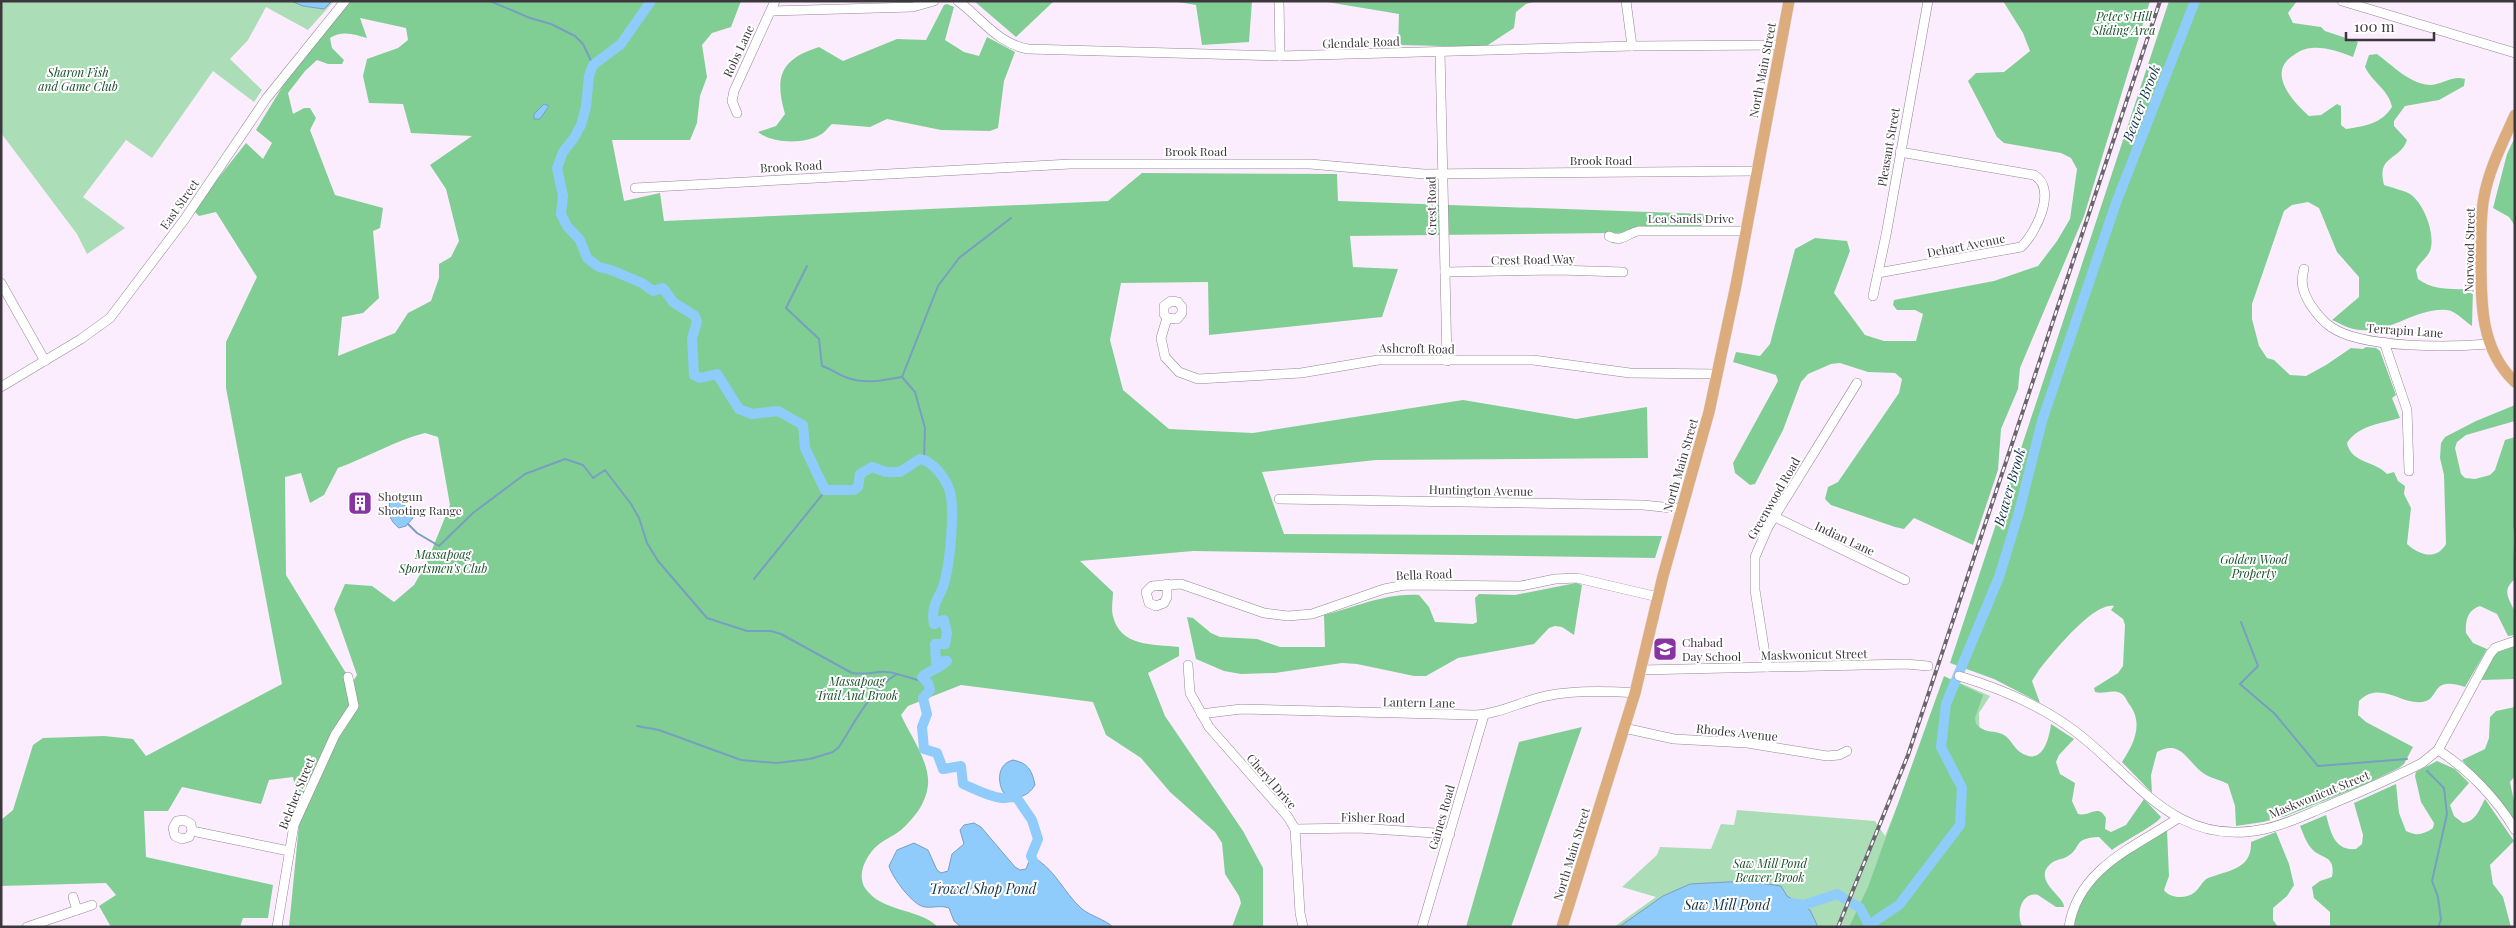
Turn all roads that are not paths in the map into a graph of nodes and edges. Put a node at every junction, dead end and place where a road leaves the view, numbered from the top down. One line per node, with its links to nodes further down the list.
1 (345, 1): 33 (street, East Street)
2 (775, 1): 10 (street, Robs Lane)
3 (934, 1): 10 (street)
4 (958, 1): 15 (street, Glendale Road)
5 (1278, 1): 15 (street)
6 (1626, 1): 12 (street)
7 (1789, 1): 11 (main road, North Main Street)
8 (1928, 1): 18 (street, Pleasant Street)
9 (2342, 1): 14 (street)
10 (771, 10): 16 (street, Robs Lane)
11 (1780, 45): 12 (street, Glendale Road); 19 (main road, North Main Street)
12 (1632, 46): 13 (street, Glendale Road)
13 (1440, 51): 15 (street, Glendale Road); 20 (street, Crest Road)
14 (2515, 53)
15 (1280, 56)
16 (737, 113)
17 (2515, 116): 32 (main road, Norwood Street)
18 (1900, 152): 27 (street, Pleasant Street); 27 (street, Dehart Avenue)
19 (1757, 171): 20 (street, Brook Road); 22 (main road, North Main Street)
20 (1443, 174): 21 (street, Brook Road); 25 (street, Crest Road)
21 (635, 188)
22 (1746, 231): 23 (street, Lea Sands Drive); 35 (main road, North Main Street)
23 (1609, 236)
24 (2304, 268): 31 (street, Terrapin Lane)
25 (1445, 272): 26 (street, Crest Road Way); 34 (street, Crest Road)
26 (1622, 272)
27 (1878, 273): 29 (street, Pleasant Street)
28 (1, 283): 33 (street)
29 (1873, 296)
30 (1168, 318): 34 (street, Ashcroft Road)
31 (2384, 342): 32 (street, Terrapin Lane); 39 (street)
32 (2489, 344): 36 (main road, Norwood Street)
33 (45, 361): 38 (street, East Street)
34 (1447, 361): 35 (street, Ashcroft Road)
35 (1718, 374): 41 (main road, North Main Street)
36 (2515, 382)
37 (1856, 383): 42 (street, Greenwood Road)
38 (1, 387)
39 (2409, 471)
40 (1279, 498): 41 (street, Huntington Avenue)
41 (1682, 509): 45 (main road, North Main Street)
42 (1775, 517): 43 (street, Indian Lane); 49 (street, Greenwood Road)
43 (1905, 580)
44 (1167, 584): 45 (street, Bella Road)
45 (1658, 597): 50 (main road, North Main Street)
46 (2515, 641): 57 (street, Maskwonicut Street)
47 (1188, 665): 54 (street, Cheryl Drive)
48 (1928, 666): 49 (street, Maskwonicut Street)
49 (1767, 667): 50 (street, Maskwonicut Street)
50 (1640, 670): 53 (main road, North Main Street)
51 (1959, 676): 59 (street, Maskwonicut Street)
52 (348, 677): 64 (street, Belcher Street)
53 (1634, 693): 55 (street, Lantern Lane); 56 (main road, North Main Street)
54 (1201, 714): 55 (street, Lantern Lane); 60 (street, Cheryl Drive)
55 (1484, 714): 63 (street, Gaines Road)
56 (1624, 728): 58 (street, Rhodes Avenue); 72 (main road, North Main Street)
57 (2438, 750): 59 (street, Maskwonicut Street); 61 (street)
58 (1847, 751)
59 (2177, 819): 73 (street)
60 (1295, 829): 63 (street, Fisher Road); 70 (street, Cheryl Drive)
61 (2515, 830)
62 (192, 831): 64 (street)
63 (1450, 834): 71 (street, Gaines Road)
64 (289, 851): 69 (street, Belcher Street)
65 (73, 897): 67 (street)
66 (92, 906): 67 (street)
67 (77, 910): 68 (street)
68 (27, 927)
69 (277, 927)
70 (1303, 927)
71 (1422, 927)
72 (1562, 927)
73 (2069, 927)

